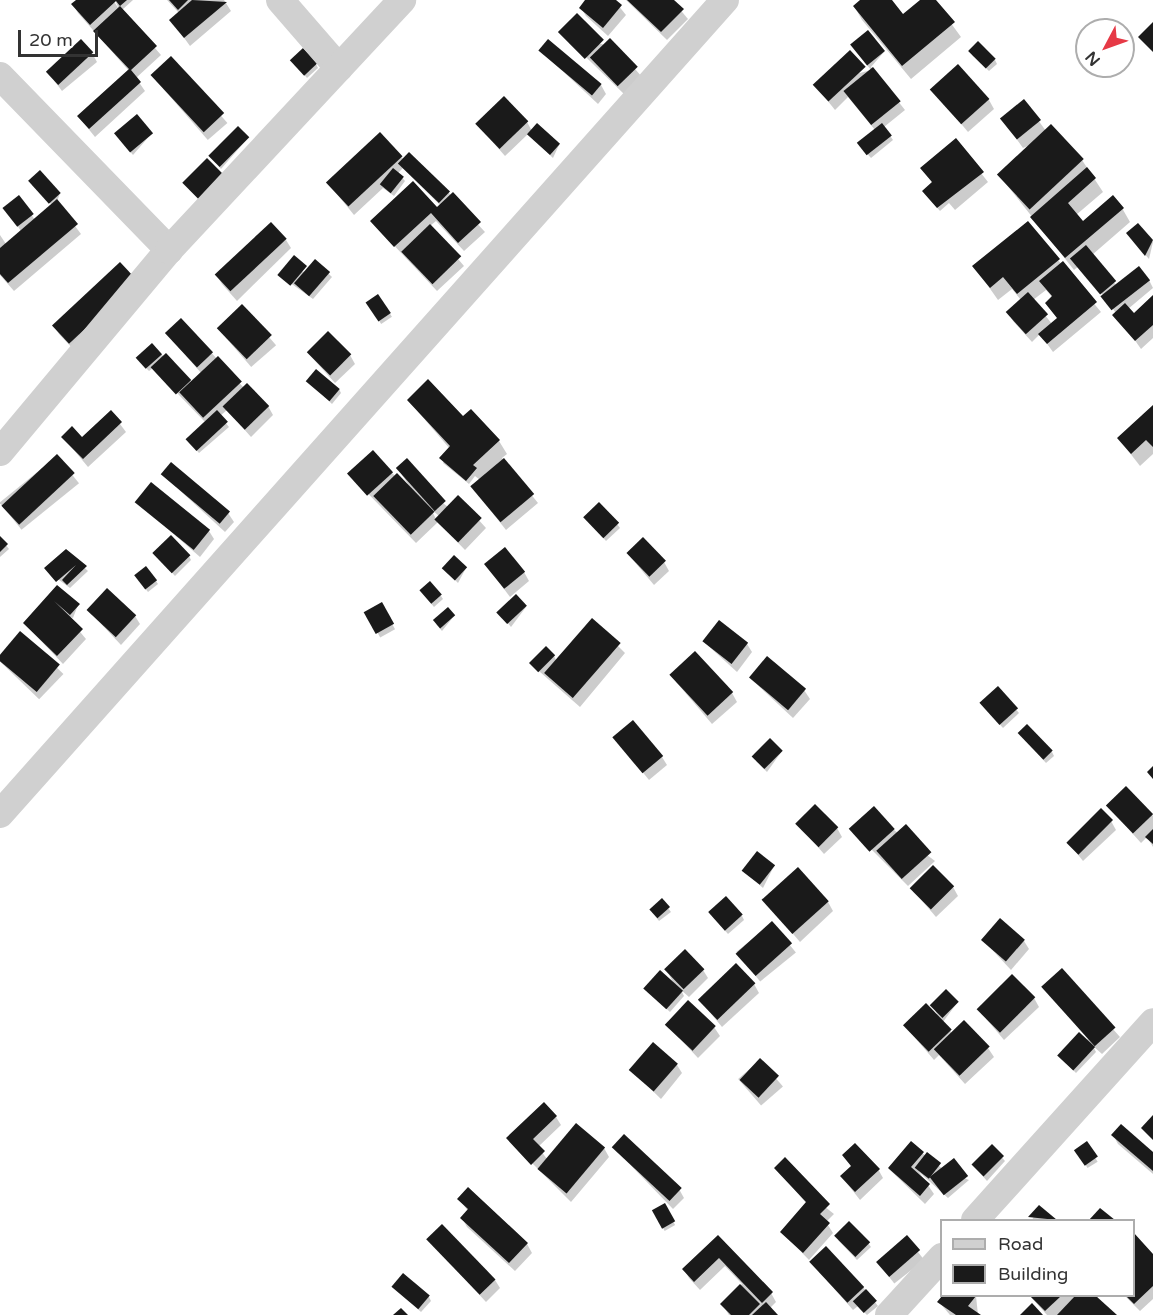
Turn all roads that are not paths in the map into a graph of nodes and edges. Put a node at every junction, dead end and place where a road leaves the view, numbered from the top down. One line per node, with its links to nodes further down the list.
1 (280, 0): 4 (street)
2 (402, 0): 4 (street)
3 (725, 0): 8 (street)
4 (339, 68): 6 (street)
5 (0, 76): 6 (street)
6 (169, 250): 7 (street)
7 (0, 452)
8 (0, 814)
9 (1153, 1022): 10 (street)
10 (977, 1219)
11 (940, 1259): 12 (street)
12 (890, 1315)

